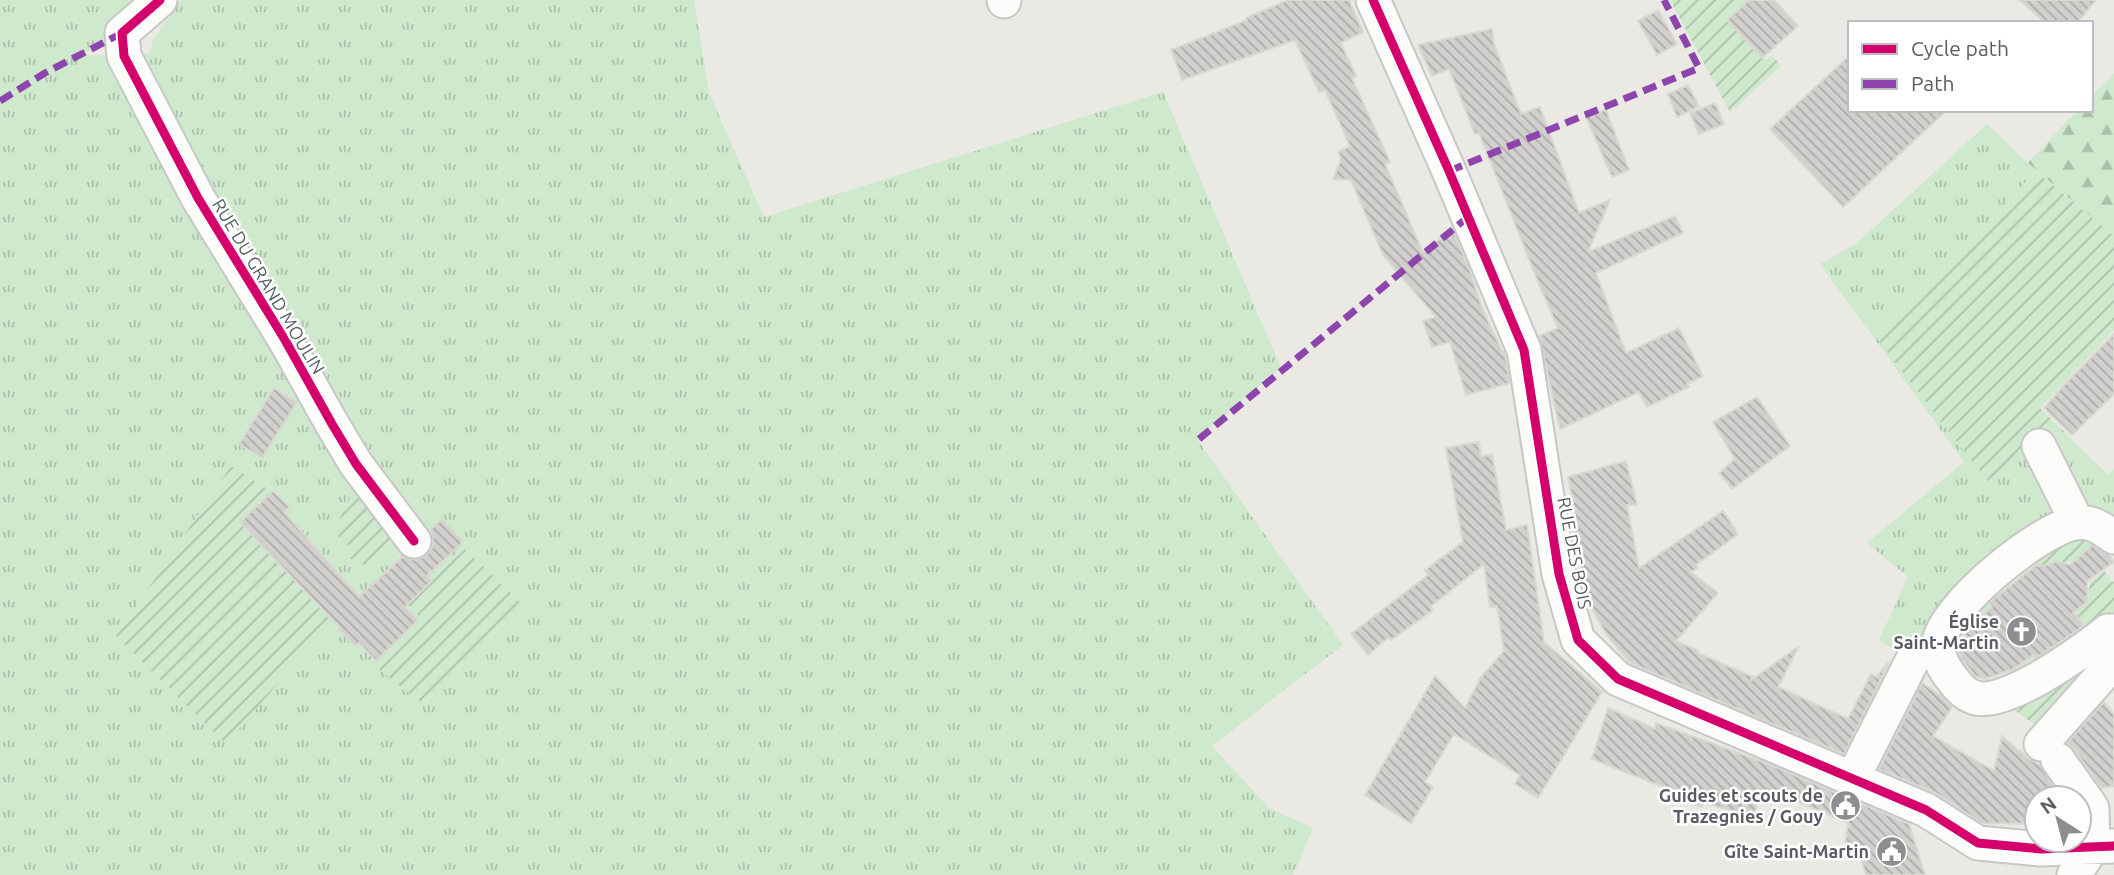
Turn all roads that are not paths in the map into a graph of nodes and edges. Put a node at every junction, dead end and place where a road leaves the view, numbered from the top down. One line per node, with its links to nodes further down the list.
1 (160, 0): 6 (street, RUE DU GRAND MOULIN)
2 (1373, 0): 9 (street, RUE DES BOIS)
3 (2039, 446): 4 (street)
4 (2077, 522): 5 (street); 7 (street)
5 (2114, 537)
6 (414, 541)
7 (2113, 635): 10 (street)
8 (1912, 661): 9 (street)
9 (1854, 779): 10 (street, RUE DES BOIS)
10 (2104, 846): 11 (street)
11 (2074, 875)

